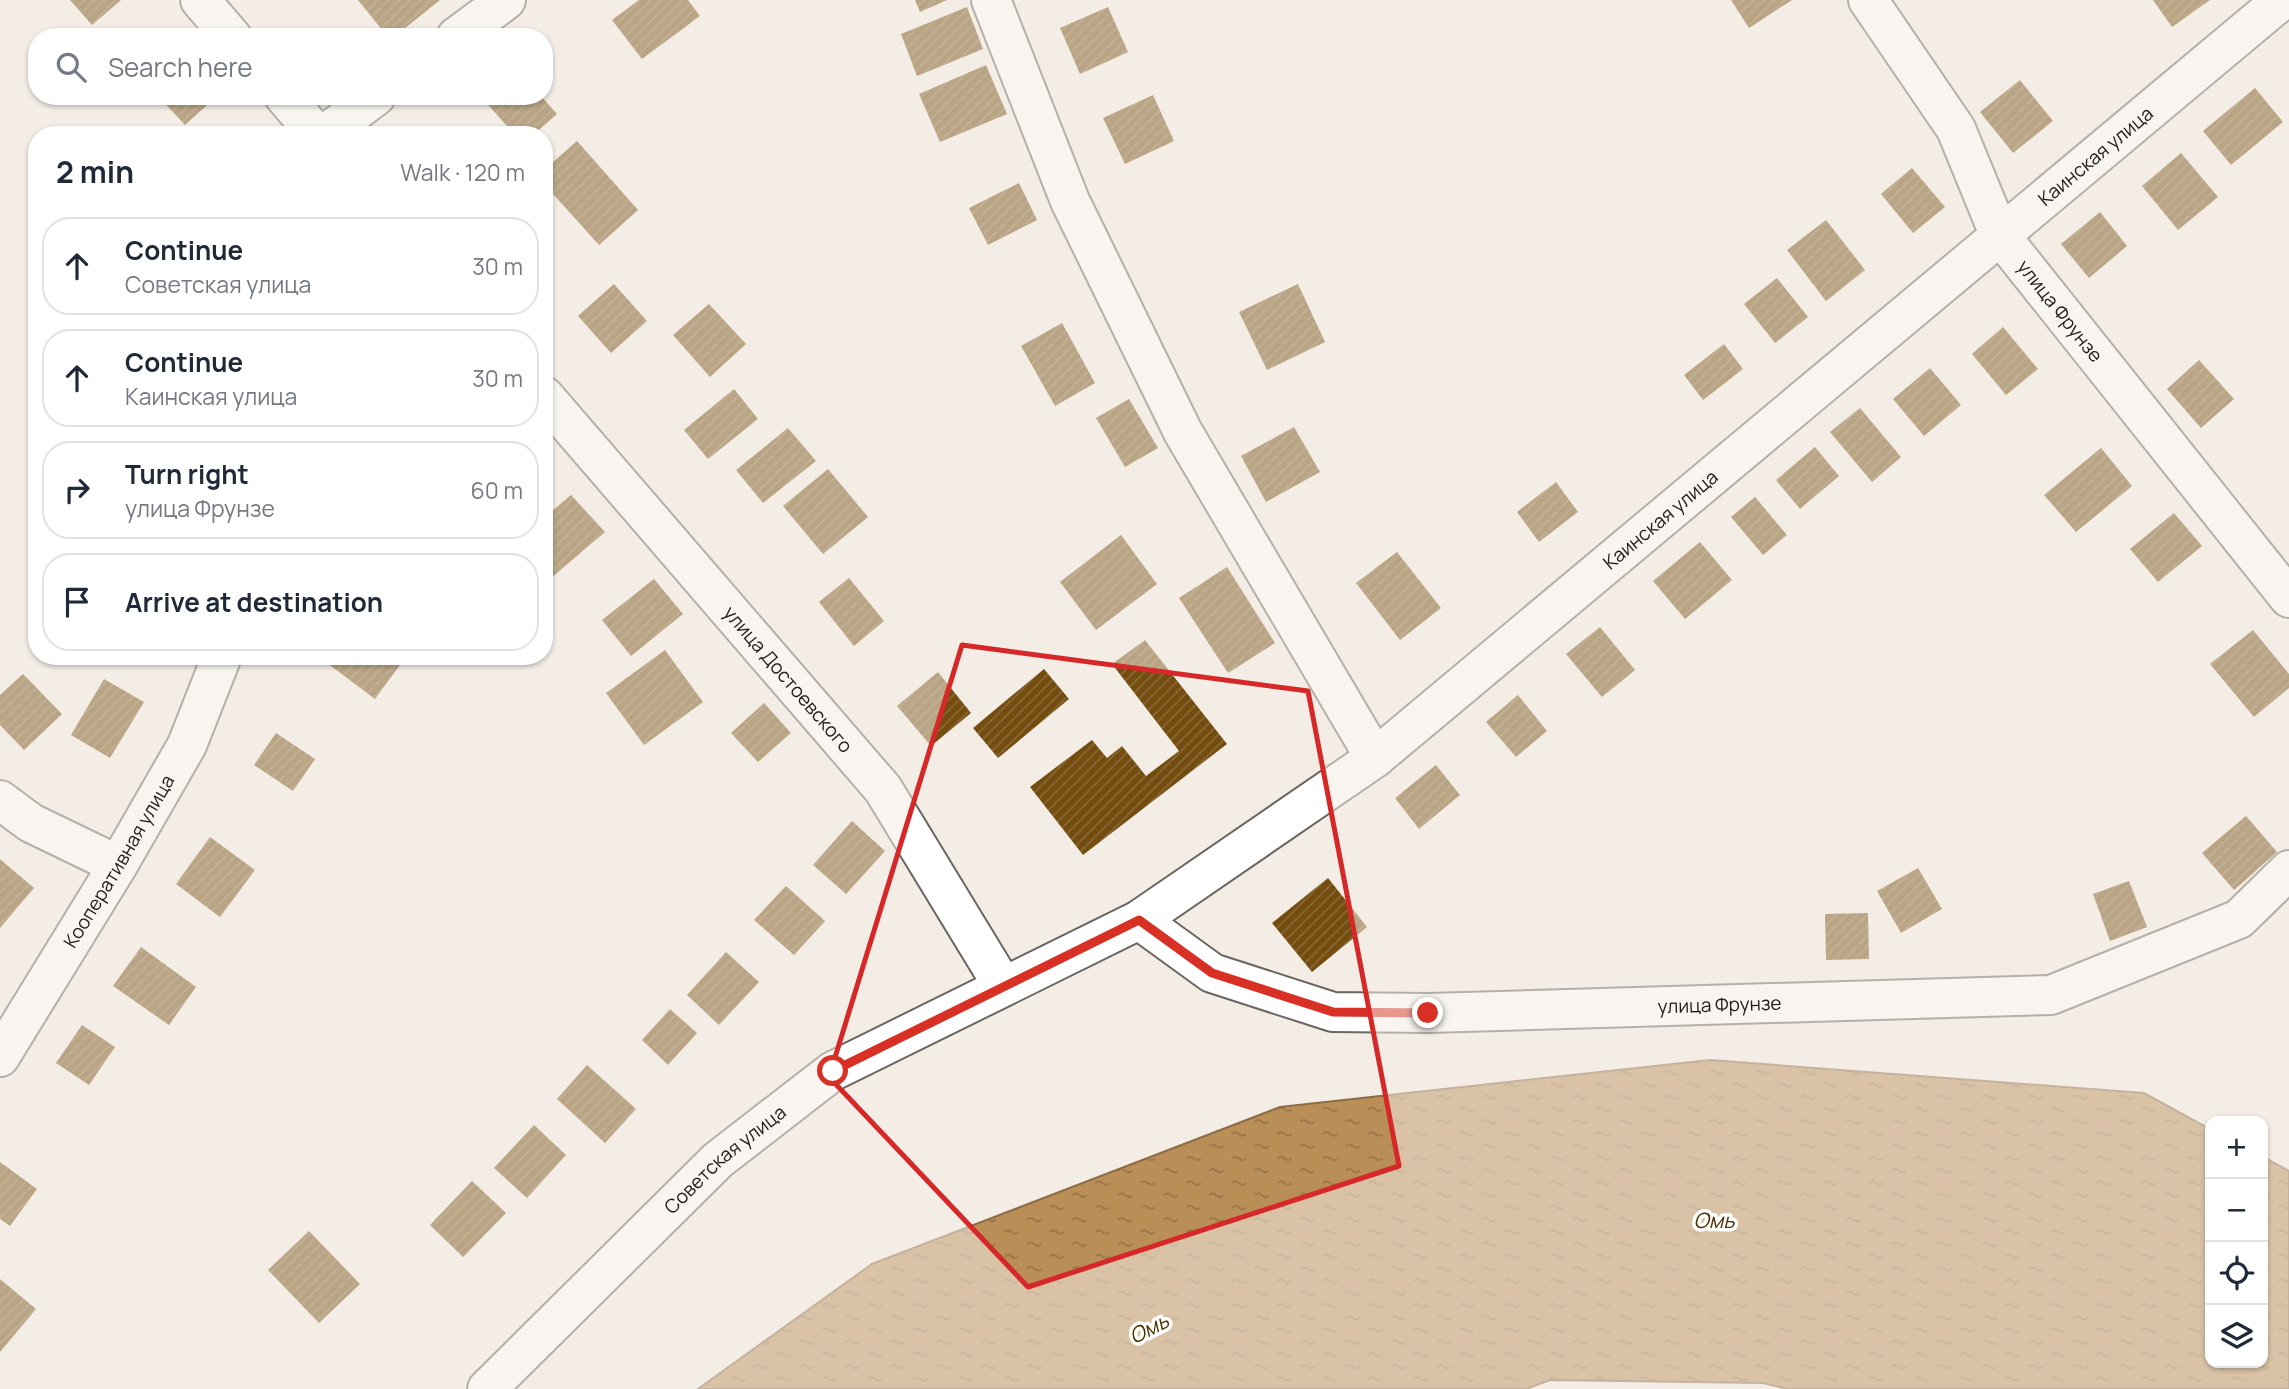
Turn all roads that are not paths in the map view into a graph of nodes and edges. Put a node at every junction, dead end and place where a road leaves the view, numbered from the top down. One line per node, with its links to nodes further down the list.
1 (200, 0): 6 (street)
2 (506, 0): 7 (street)
3 (992, 0): 16 (street)
4 (1868, 0): 12 (street, улица Фрунзе)
5 (2282, 0): 12 (street, Каинская улица)
6 (224, 28)
7 (468, 28)
8 (292, 105): 10 (street)
9 (364, 105): 11 (street)
10 (309, 126)
11 (336, 126)
12 (1999, 234): 14 (street, улица Фрунзе); 16 (street, Каинская улица)
13 (553, 406): 21 (street, улица Достоевского)
14 (2289, 598)
15 (218, 665): 18 (street, Кооперативная улица)
16 (1375, 758): 20 (street, Каинская улица)
17 (0, 800): 18 (street)
18 (118, 865): 22 (street, Кооперативная улица)
19 (2289, 870): 20 (street, улица Фрунзе)
20 (1139, 920): 21 (street, Каинская улица)
21 (1003, 986): 23 (street, Советская улица)
22 (0, 1057)
23 (487, 1389)

